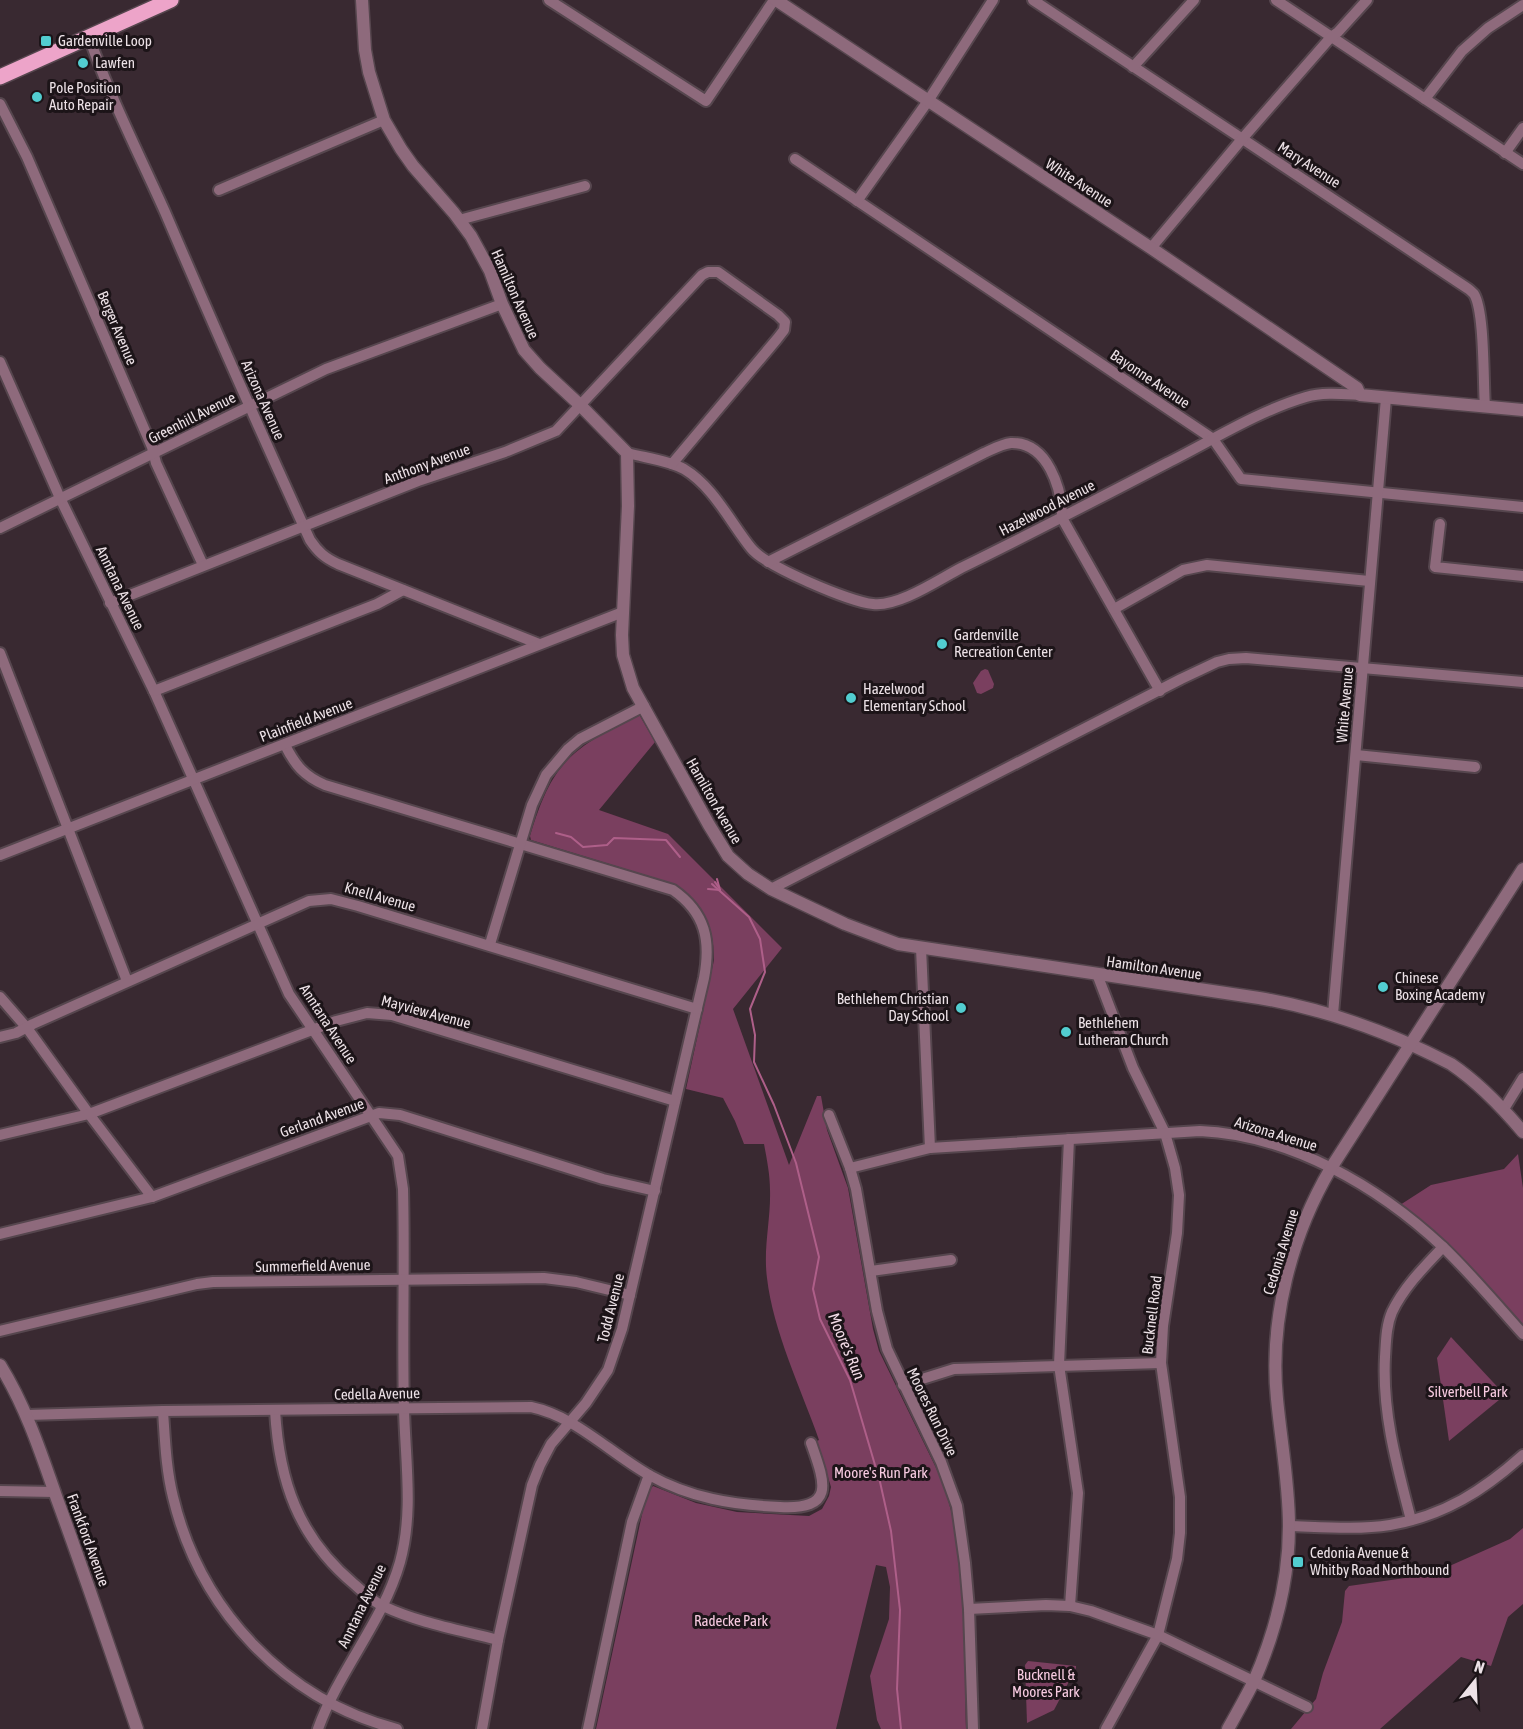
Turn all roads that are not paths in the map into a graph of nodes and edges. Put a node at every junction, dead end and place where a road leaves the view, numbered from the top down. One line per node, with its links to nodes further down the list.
1 (171, 0): 11 (main road)
2 (362, 0): 18 (street, Hamilton Avenue)
3 (549, 0): 4 (street)
4 (775, 0): 16 (street, White Avenue)
5 (993, 0): 16 (street)
6 (1033, 0): 13 (street, Mary Avenue)
7 (1194, 0): 13 (street)
8 (1276, 0): 12 (street)
9 (1366, 0): 12 (street)
10 (1523, 5): 15 (street)
11 (89, 37): 14 (main road); 34 (street, Arizona Avenue)
12 (1331, 37): 15 (street); 20 (street)
13 (1133, 67): 20 (street, Mary Avenue)
14 (0, 77)
15 (1425, 99): 21 (street)
16 (928, 101): 26 (street); 28 (street, White Avenue)
17 (0, 104): 39 (street, Berger Avenue)
18 (384, 120): 25 (street); 27 (street, Hamilton Avenue)
19 (1523, 128): 21 (street)
20 (1242, 139): 28 (street); 35 (street, Mary Avenue)
21 (1505, 153): 23 (street)
22 (795, 159): 26 (street, Bayonne Avenue)
23 (1523, 164)
24 (585, 186): 27 (street)
25 (219, 190)
26 (857, 201): 37 (street, Bayonne Avenue)
27 (459, 220): 29 (street, Hamilton Avenue)
28 (1151, 248): 31 (street, White Avenue)
29 (502, 304): 33 (street, Hamilton Avenue); 34 (street, Greenhill Avenue)
30 (0, 362): 42 (street, Anntana Avenue)
31 (1360, 395): 32 (street, Hazelwood Avenue); 37 (street, Hazelwood Avenue)
32 (1386, 398): 35 (street, Hazelwood Avenue); 41 (street, White Avenue)
33 (580, 405): 38 (street, Hamilton Avenue); 40 (street, Anthony Avenue); 47 (street, Anthony Avenue)
34 (248, 406): 39 (street, Greenhill Avenue); 47 (street, Arizona Avenue)
35 (1485, 407): 36 (street, Hazelwood Avenue)
36 (1523, 410)
37 (1213, 439): 41 (street, Bayonne Avenue); 44 (street, Hazelwood Avenue)
38 (627, 453): 40 (street, Hazelwood Avenue); 55 (street, Hamilton Avenue)
39 (153, 455): 42 (street, Greenhill Avenue); 49 (street, Berger Avenue)
40 (672, 464): 48 (street, Hazelwood Avenue)
41 (1378, 494): 43 (street, Bayonne Avenue); 51 (street, White Avenue)
42 (60, 498): 46 (street, Greenhill Avenue); 53 (street, Anntana Avenue)
43 (1523, 507)
44 (1062, 518): 48 (street, Hazelwood Avenue); 48 (street); 54 (street)
45 (1440, 524): 50 (street)
46 (0, 528)
47 (304, 528): 49 (street, Anthony Avenue); 52 (street, Arizona Avenue)
48 (768, 562)
49 (203, 566): 53 (street, Anthony Avenue)
50 (1523, 576)
51 (1369, 581): 54 (street); 58 (street, White Avenue)
52 (403, 590): 56 (street, Arizona Avenue); 60 (street)
53 (110, 603): 60 (street, Anntana Avenue)
54 (1114, 609): 61 (street)
55 (623, 612): 56 (street, Plainfield Avenue); 62 (street, Hamilton Avenue)
56 (539, 644): 63 (street, Plainfield Avenue)
57 (0, 653): 67 (street)
58 (1363, 669): 59 (street); 61 (street); 64 (street, White Avenue)
59 (1523, 682)
60 (154, 691): 66 (street, Anntana Avenue)
61 (1160, 691): 71 (street)
62 (644, 706): 68 (street); 71 (street, Hamilton Avenue)
63 (285, 745): 66 (street, Plainfield Avenue); 68 (street, Todd Avenue)
64 (1356, 755): 65 (street); 79 (street, White Avenue)
65 (1475, 767)
66 (193, 780): 67 (street, Plainfield Avenue); 72 (street, Anntana Avenue)
67 (67, 829): 69 (street, Plainfield Avenue); 76 (street)
68 (520, 844): 73 (street); 78 (street, Todd Avenue)
69 (0, 855)
70 (1523, 869): 83 (street, Cedonia Avenue)
71 (771, 889): 74 (street, Hamilton Avenue)
72 (257, 924): 73 (street, Knell Avenue); 76 (street, Knell Avenue); 81 (street, Anntana Avenue)
73 (490, 944): 78 (street, Knell Avenue)
74 (921, 948): 75 (street, Hamilton Avenue); 94 (street)
75 (1097, 974): 79 (street, Hamilton Avenue); 91 (street, Bucknell Road)
76 (127, 981): 80 (street, Knell Avenue)
77 (0, 997): 80 (street)
78 (697, 1009): 85 (street, Todd Avenue)
79 (1333, 1014): 83 (street, Hamilton Avenue)
80 (27, 1028): 82 (street, Knell Avenue); 87 (street)
81 (313, 1030): 85 (street, Mayview Avenue); 87 (street, Mayview Avenue); 88 (street, Anntana Avenue)
82 (0, 1037)
83 (1409, 1046): 86 (street, Hamilton Avenue); 96 (street, Cedonia Avenue)
84 (1523, 1078): 86 (street)
85 (675, 1101): 97 (street, Todd Avenue)
86 (1504, 1109): 90 (street, Hamilton Avenue)
87 (89, 1114): 92 (street, Mayview Avenue); 98 (street)
88 (370, 1115): 97 (street, Gerland Avenue); 98 (street, Gerland Avenue); 103 (street, Anntana Avenue)
89 (829, 1115): 95 (street, Moores Run Drive)
90 (1523, 1132)
91 (1166, 1133): 93 (street, Arizona Avenue); 96 (street, Arizona Avenue); 107 (street, Bucknell Road)
92 (0, 1135)
93 (1069, 1139): 94 (street, Arizona Avenue); 109 (street)
94 (930, 1148): 95 (street, Arizona Avenue)
95 (850, 1168): 102 (street, Moores Run Drive)
96 (1331, 1168): 100 (street, Arizona Avenue); 122 (street, Cedonia Avenue)
97 (655, 1191): 104 (street, Todd Avenue)
98 (152, 1197): 99 (street, Gerland Avenue)
99 (0, 1234)
100 (1443, 1247): 106 (street, Arizona Avenue); 121 (street)
101 (951, 1260): 102 (street)
102 (871, 1271): 110 (street, Moores Run Drive)
103 (402, 1280): 104 (street, Summerfield Avenue); 105 (street, Summerfield Avenue); 111 (street, Anntana Avenue)
104 (630, 1295): 115 (street, Todd Avenue)
105 (0, 1332)
106 (1523, 1334)
107 (1161, 1363): 109 (street); 126 (street, Bucknell Road)
108 (0, 1365): 114 (street, Frankford Avenue)
109 (1059, 1365): 110 (street); 124 (street)
110 (903, 1385): 125 (street, Moores Run Drive)
111 (404, 1409): 112 (street, Cedella Avenue); 115 (street, Cedella Avenue); 123 (street, Anntana Avenue)
112 (275, 1410): 113 (street, Cedella Avenue); 123 (street)
113 (163, 1411): 114 (street, Cedella Avenue); 129 (street)
114 (27, 1416): 120 (street, Frankford Avenue)
115 (568, 1422): 118 (street, Cedella Avenue); 127 (street, Todd Avenue)
116 (811, 1443): 118 (street, Cedella Avenue)
117 (1523, 1455): 121 (street)
118 (649, 1475): 135 (street)
119 (0, 1491): 120 (street)
120 (55, 1492): 131 (street, Frankford Avenue)
121 (1412, 1520): 122 (street)
122 (1289, 1526): 128 (street, Cedonia Avenue)
123 (381, 1606): 127 (street); 129 (street, Anntana Avenue)
124 (1070, 1606): 125 (street); 126 (street)
125 (969, 1609): 136 (street, Moores Run Drive)
126 (1158, 1635): 128 (street); 137 (street, Bucknell Road)
127 (498, 1640): 134 (street, Todd Avenue)
128 (1254, 1681): 130 (street); 138 (street, Cedonia Avenue)
129 (328, 1703): 132 (street, Anntana Avenue); 133 (street)
130 (1307, 1707)
131 (137, 1729)
132 (318, 1729)
133 (397, 1729)
134 (482, 1729)
135 (588, 1729)
136 (973, 1729)
137 (1106, 1729)
138 (1228, 1729)

